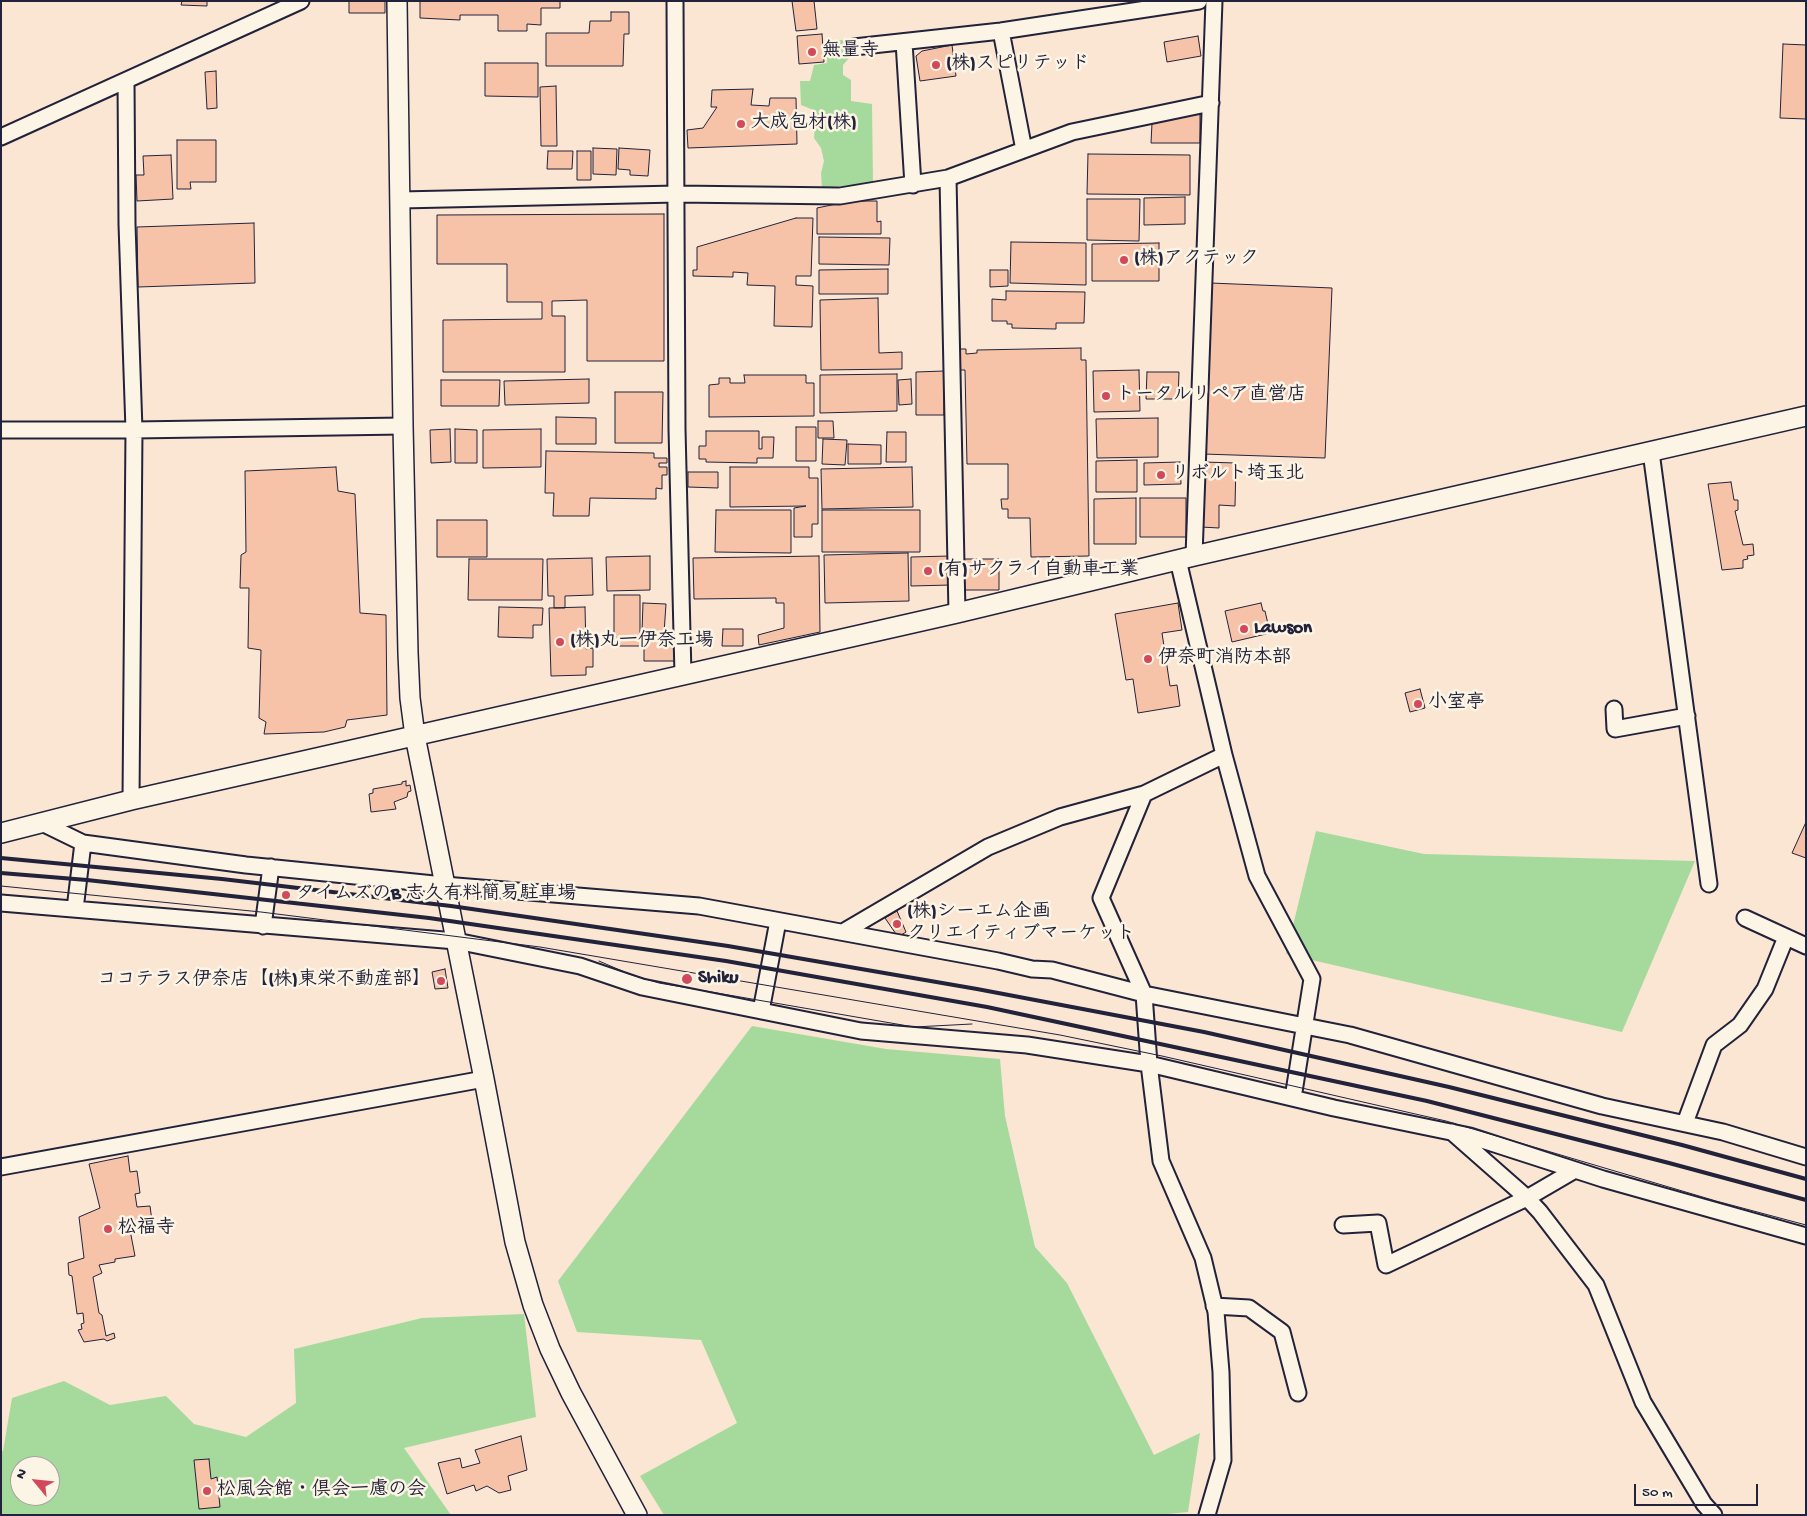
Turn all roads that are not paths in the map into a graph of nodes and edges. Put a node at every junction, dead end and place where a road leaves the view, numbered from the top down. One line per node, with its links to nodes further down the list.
1 (301, 1): 9 (street)
2 (397, 1): 16 (street)
3 (675, 1): 15 (street)
4 (1199, 1): 6 (street)
5 (1214, 1): 10 (street)
6 (1001, 31): 7 (street); 12 (street)
7 (904, 42): 8 (street); 14 (street)
8 (854, 47)
9 (126, 80): 11 (street); 20 (street)
10 (1211, 103): 12 (street); 22 (street)
11 (1, 137)
12 (1024, 150): 13 (street)
13 (948, 178): 14 (street); 23 (street)
14 (913, 185): 15 (street)
15 (677, 194): 16 (street); 24 (street)
16 (400, 200): 18 (street)
17 (1806, 416): 21 (street)
18 (403, 426): 20 (street); 27 (street)
19 (1, 430): 20 (street)
20 (134, 430): 30 (street)
21 (1652, 452): 22 (street); 26 (street)
22 (1186, 558): 23 (street); 28 (street)
23 (957, 613): 24 (street)
24 (683, 675): 27 (street)
25 (1614, 709): 26 (street)
26 (1687, 716): 35 (street)
27 (415, 736): 30 (street); 36 (street)
28 (1224, 755): 29 (street); 48 (street)
29 (1144, 794): 42 (street); 46 (street)
30 (131, 800): 31 (street)
31 (42, 823): 32 (street); 33 (street)
32 (1, 833)
33 (83, 842): 34 (street); 38 (street)
34 (271, 868): 36 (street); 41 (street)
35 (1709, 884)
36 (444, 885): 40 (street); 44 (street)
37 (1, 903): 38 (street)
38 (75, 910): 41 (street)
39 (1745, 918): 43 (street)
40 (778, 921): 42 (street); 47 (street)
41 (263, 926): 44 (street)
42 (843, 932): 46 (street)
43 (1786, 937): 45 (street); 52 (street)
44 (456, 941): 47 (street); 50 (street)
45 (1806, 946)
46 (1144, 994): 48 (street); 49 (street)
47 (760, 1011): 49 (street)
48 (1305, 1025): 51 (street); 52 (street)
49 (1149, 1064): 51 (street); 60 (street)
50 (484, 1079): 55 (street); 62 (street)
51 (1293, 1098): 53 (street)
52 (1685, 1123): 54 (street)
53 (1451, 1132): 56 (street); 57 (street)
54 (1806, 1156)
55 (1, 1167)
56 (1575, 1170): 57 (street); 59 (street)
57 (1527, 1198): 58 (street); 64 (street)
58 (1343, 1225)
59 (1806, 1236)
60 (1214, 1306): 61 (street); 63 (street)
61 (1298, 1394)
62 (637, 1515)
63 (1207, 1515)
64 (1714, 1515)

